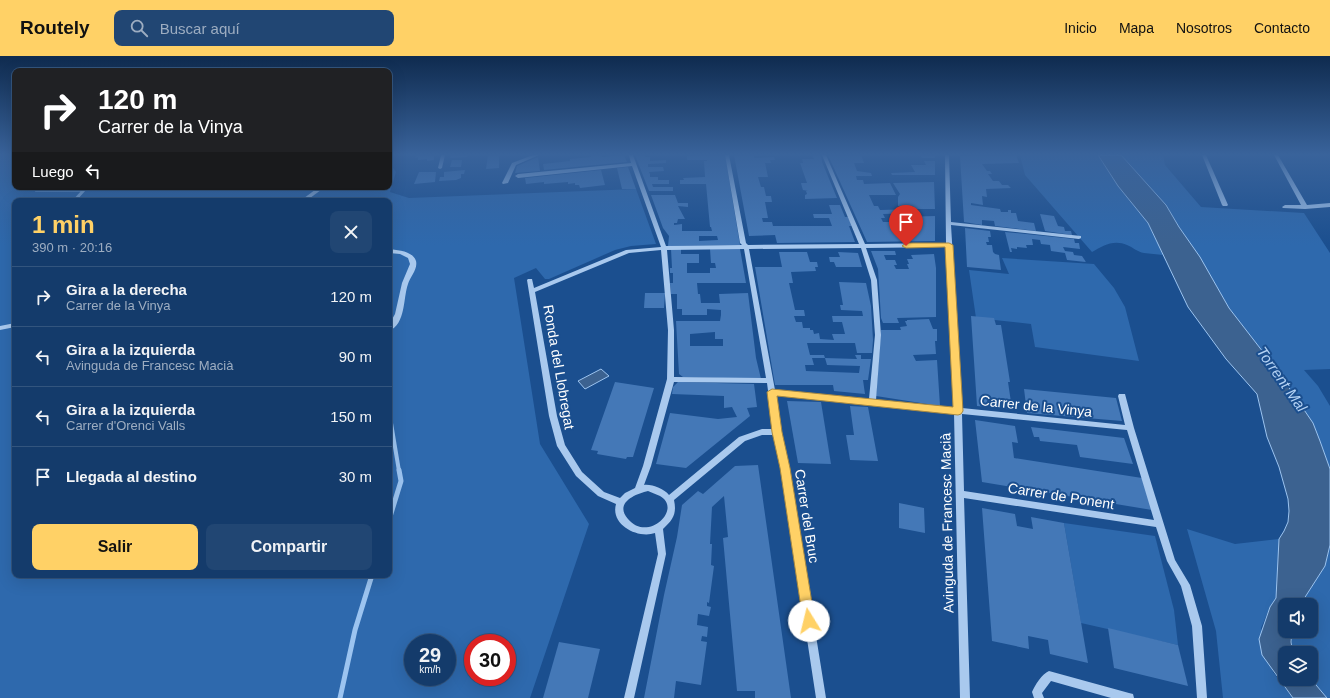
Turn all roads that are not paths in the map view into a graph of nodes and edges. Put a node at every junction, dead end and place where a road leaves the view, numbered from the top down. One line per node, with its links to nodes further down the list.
1 (641, 185): 18 (street)
2 (733, 185): 17 (street, Carrer del Bruc)
3 (837, 185): 16 (street)
4 (947, 185): 13 (street, Avinguda de Francesc Macià)
5 (1217, 185): 9 (street)
6 (1293, 185): 12 (street)
7 (318, 190): 8 (street)
8 (307, 198)
9 (1225, 205)
10 (1330, 205): 12 (street)
11 (1285, 207): 12 (street)
12 (1305, 207)
13 (948, 223): 14 (street); 15 (street, Avinguda de Francesc Macià)
14 (1079, 237)
15 (949, 245): 16 (street); 30 (street, Avinguda de Francesc Macià)
16 (863, 246): 17 (street); 29 (street)
17 (746, 247): 18 (street); 26 (street, Carrer del Bruc)
18 (664, 248): 21 (street); 25 (street)
19 (392, 252): 22 (street)
20 (530, 280): 21 (street, Ronda del Llobregat)
21 (532, 291): 36 (street, Ronda del Llobregat)
22 (392, 325)
23 (12, 326): 24 (street)
24 (0, 328)
25 (671, 379): 26 (street); 33 (street)
26 (770, 381): 27 (street, Carrer del Bruc)
27 (772, 392): 29 (street, Carrer de la Vinya); 32 (street, Carrer del Bruc)
28 (1122, 396): 31 (street)
29 (872, 402): 30 (street, Carrer de la Vinya)
30 (958, 411): 31 (street, Carrer de la Vinya); 34 (street, Avinguda de Francesc Macià)
31 (1130, 428): 37 (street)
32 (777, 432): 35 (street); 40 (street, Carrer del Bruc)
33 (638, 489): 35 (street); 36 (street)
34 (960, 494): 37 (street, Carrer de Ponent); 41 (street, Avinguda de Francesc Macià)
35 (669, 500): 38 (street)
36 (621, 502): 38 (street)
37 (1159, 524): 44 (street)
38 (659, 528): 39 (street)
39 (629, 698)
40 (821, 698)
41 (965, 698)
42 (1039, 698): 43 (street)
43 (1129, 698)
44 (1202, 698)

